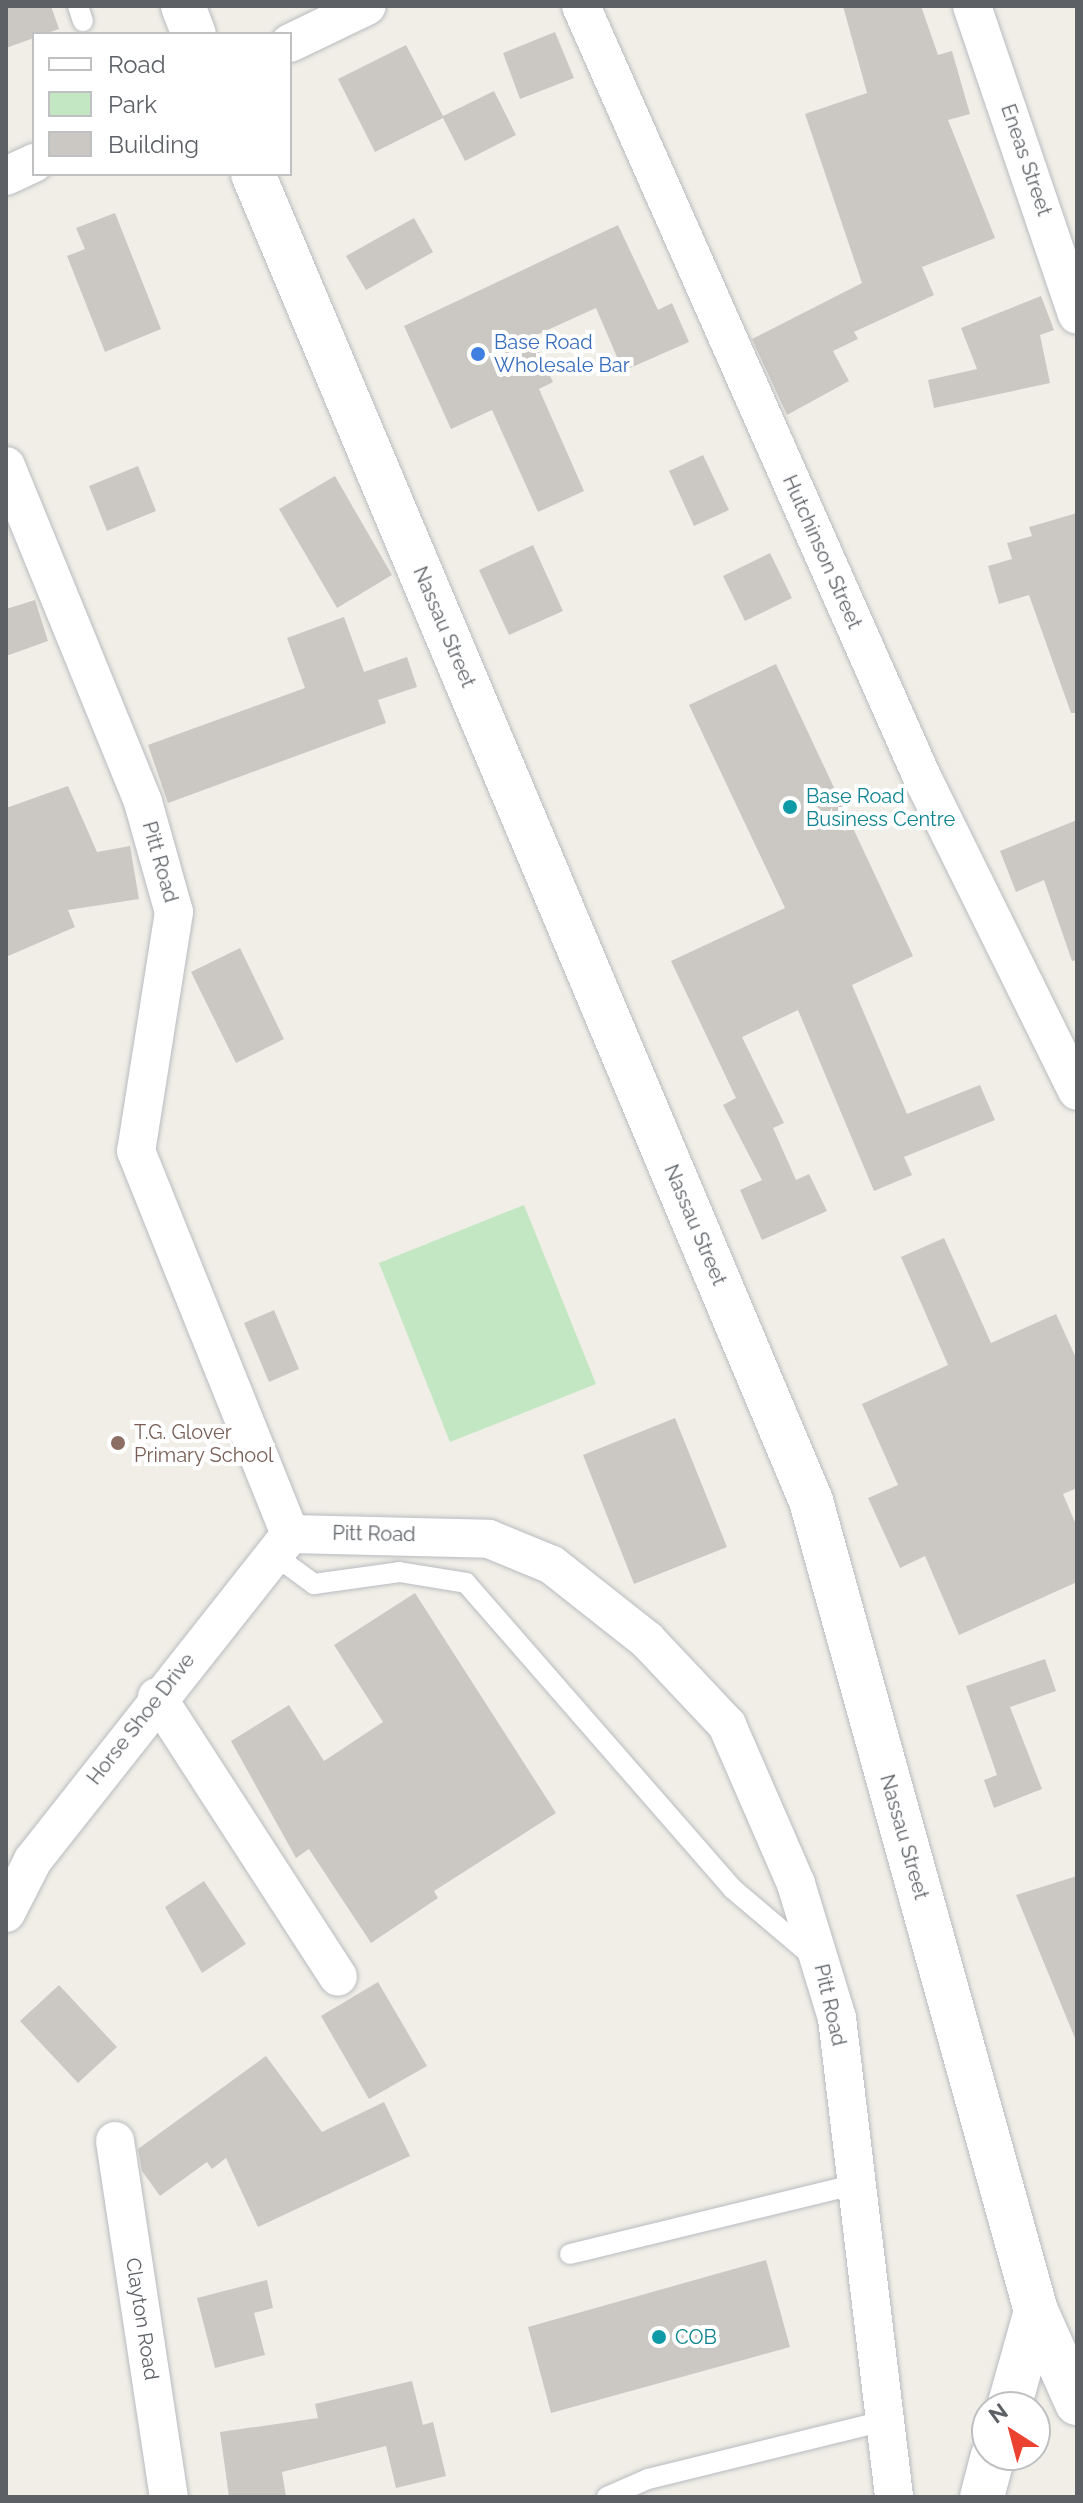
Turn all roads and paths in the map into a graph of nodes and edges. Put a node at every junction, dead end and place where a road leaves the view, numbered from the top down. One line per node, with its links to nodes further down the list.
1 (183, 6): 5 (main road)
2 (367, 6): 6 (street)
3 (581, 6): 12 (street, Hutchinson Street)
4 (972, 6): 10 (street, Eneas Street)
5 (193, 32)
6 (292, 42)
7 (32, 164): 8 (street)
8 (6, 176)
9 (254, 176): 21 (main road, Nassau Street)
10 (1077, 315)
11 (6, 466): 13 (street, Pitt Road)
12 (1077, 1091)
13 (281, 1544): 14 (street, Horse Shoe Drive); 16 (lane); 16 (street, Pitt Road)
14 (157, 1697): 15 (street, Horse Shoe Drive); 17 (street)
15 (6, 1913)
16 (820, 1963): 19 (street, Pitt Road)
17 (338, 1977)
18 (115, 2141): 26 (street, Clayton Road)
19 (857, 2184): 20 (lane); 24 (street, Pitt Road)
20 (570, 2254)
21 (1036, 2311): 22 (main road); 23 (main road, Nassau Street)
22 (1014, 2391)
23 (1077, 2403)
24 (884, 2421): 27 (lane); 28 (street, Pitt Road)
25 (989, 2471): 29 (main road)
26 (169, 2497)
27 (607, 2497)
28 (894, 2497)
29 (982, 2497)

